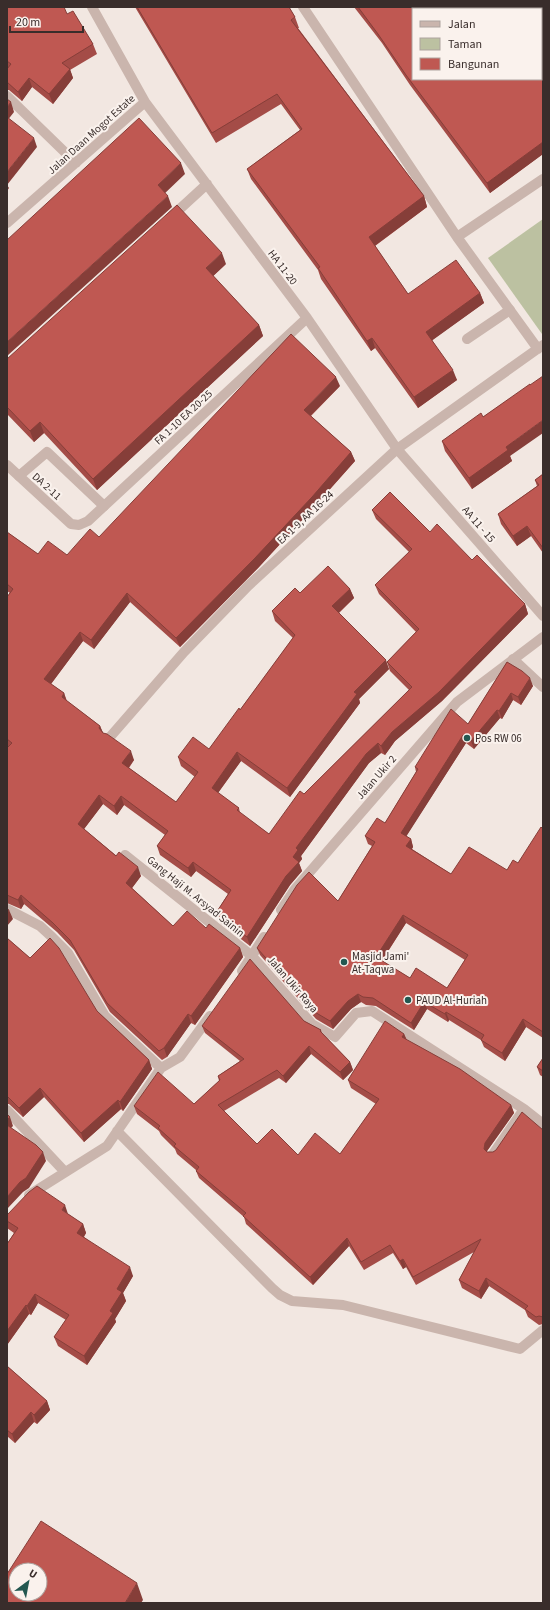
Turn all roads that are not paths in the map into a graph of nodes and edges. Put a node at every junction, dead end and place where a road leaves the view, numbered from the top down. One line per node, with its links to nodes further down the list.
1 (92, 7): 4 (street, Jalan Daan Mogot Estate)
2 (303, 7): 10 (street)
3 (7, 96): 5 (street)
4 (145, 102): 5 (street, Jalan Daan Mogot Estate); 7 (street, HA 11-20)
5 (76, 163): 9 (street, Jalan Daan Mogot Estate)
6 (543, 179): 10 (street)
7 (206, 184): 8 (street); 12 (street, HA 11-20)
8 (165, 222)
9 (7, 223)
10 (457, 237): 11 (street)
11 (510, 310): 13 (street); 14 (street)
12 (307, 318): 15 (street, HA 11-20); 18 (street, FA 1-10 EA 20-25)
13 (467, 339)
14 (540, 347): 15 (street, EA 1-9, AA 16-24)
15 (397, 449): 20 (street, AA 11 - 15); 24 (street, EA 1-9, AA 16-24)
16 (7, 465): 17 (street, DA 2-11)
17 (19, 476): 18 (street); 19 (street, DA 2-11)
18 (104, 506): 19 (street, FA 1-10 EA 20-25)
19 (71, 524)
20 (541, 610)
21 (543, 637): 22 (street, Jalan Ukir 2)
22 (513, 659): 23 (street); 27 (street, Jalan Ukir 2)
23 (543, 686)
24 (110, 737)
25 (125, 855): 29 (street, Gang Haji M. Arsyad Sainin)
26 (7, 909): 32 (street)
27 (278, 916)
28 (269, 930): 29 (street)
29 (252, 956): 30 (street, Jalan Ukir Raya); 33 (street, Jalan Ukir Raya)
30 (234, 982)
31 (216, 1007): 32 (street)
32 (161, 1068): 36 (street)
33 (524, 1109): 35 (street, Jalan Ukir Raya); 37 (street)
34 (7, 1110): 38 (street)
35 (543, 1124)
36 (117, 1131): 38 (street); 40 (street)
37 (493, 1154)
38 (65, 1172): 39 (street)
39 (23, 1202)
40 (543, 1330)

